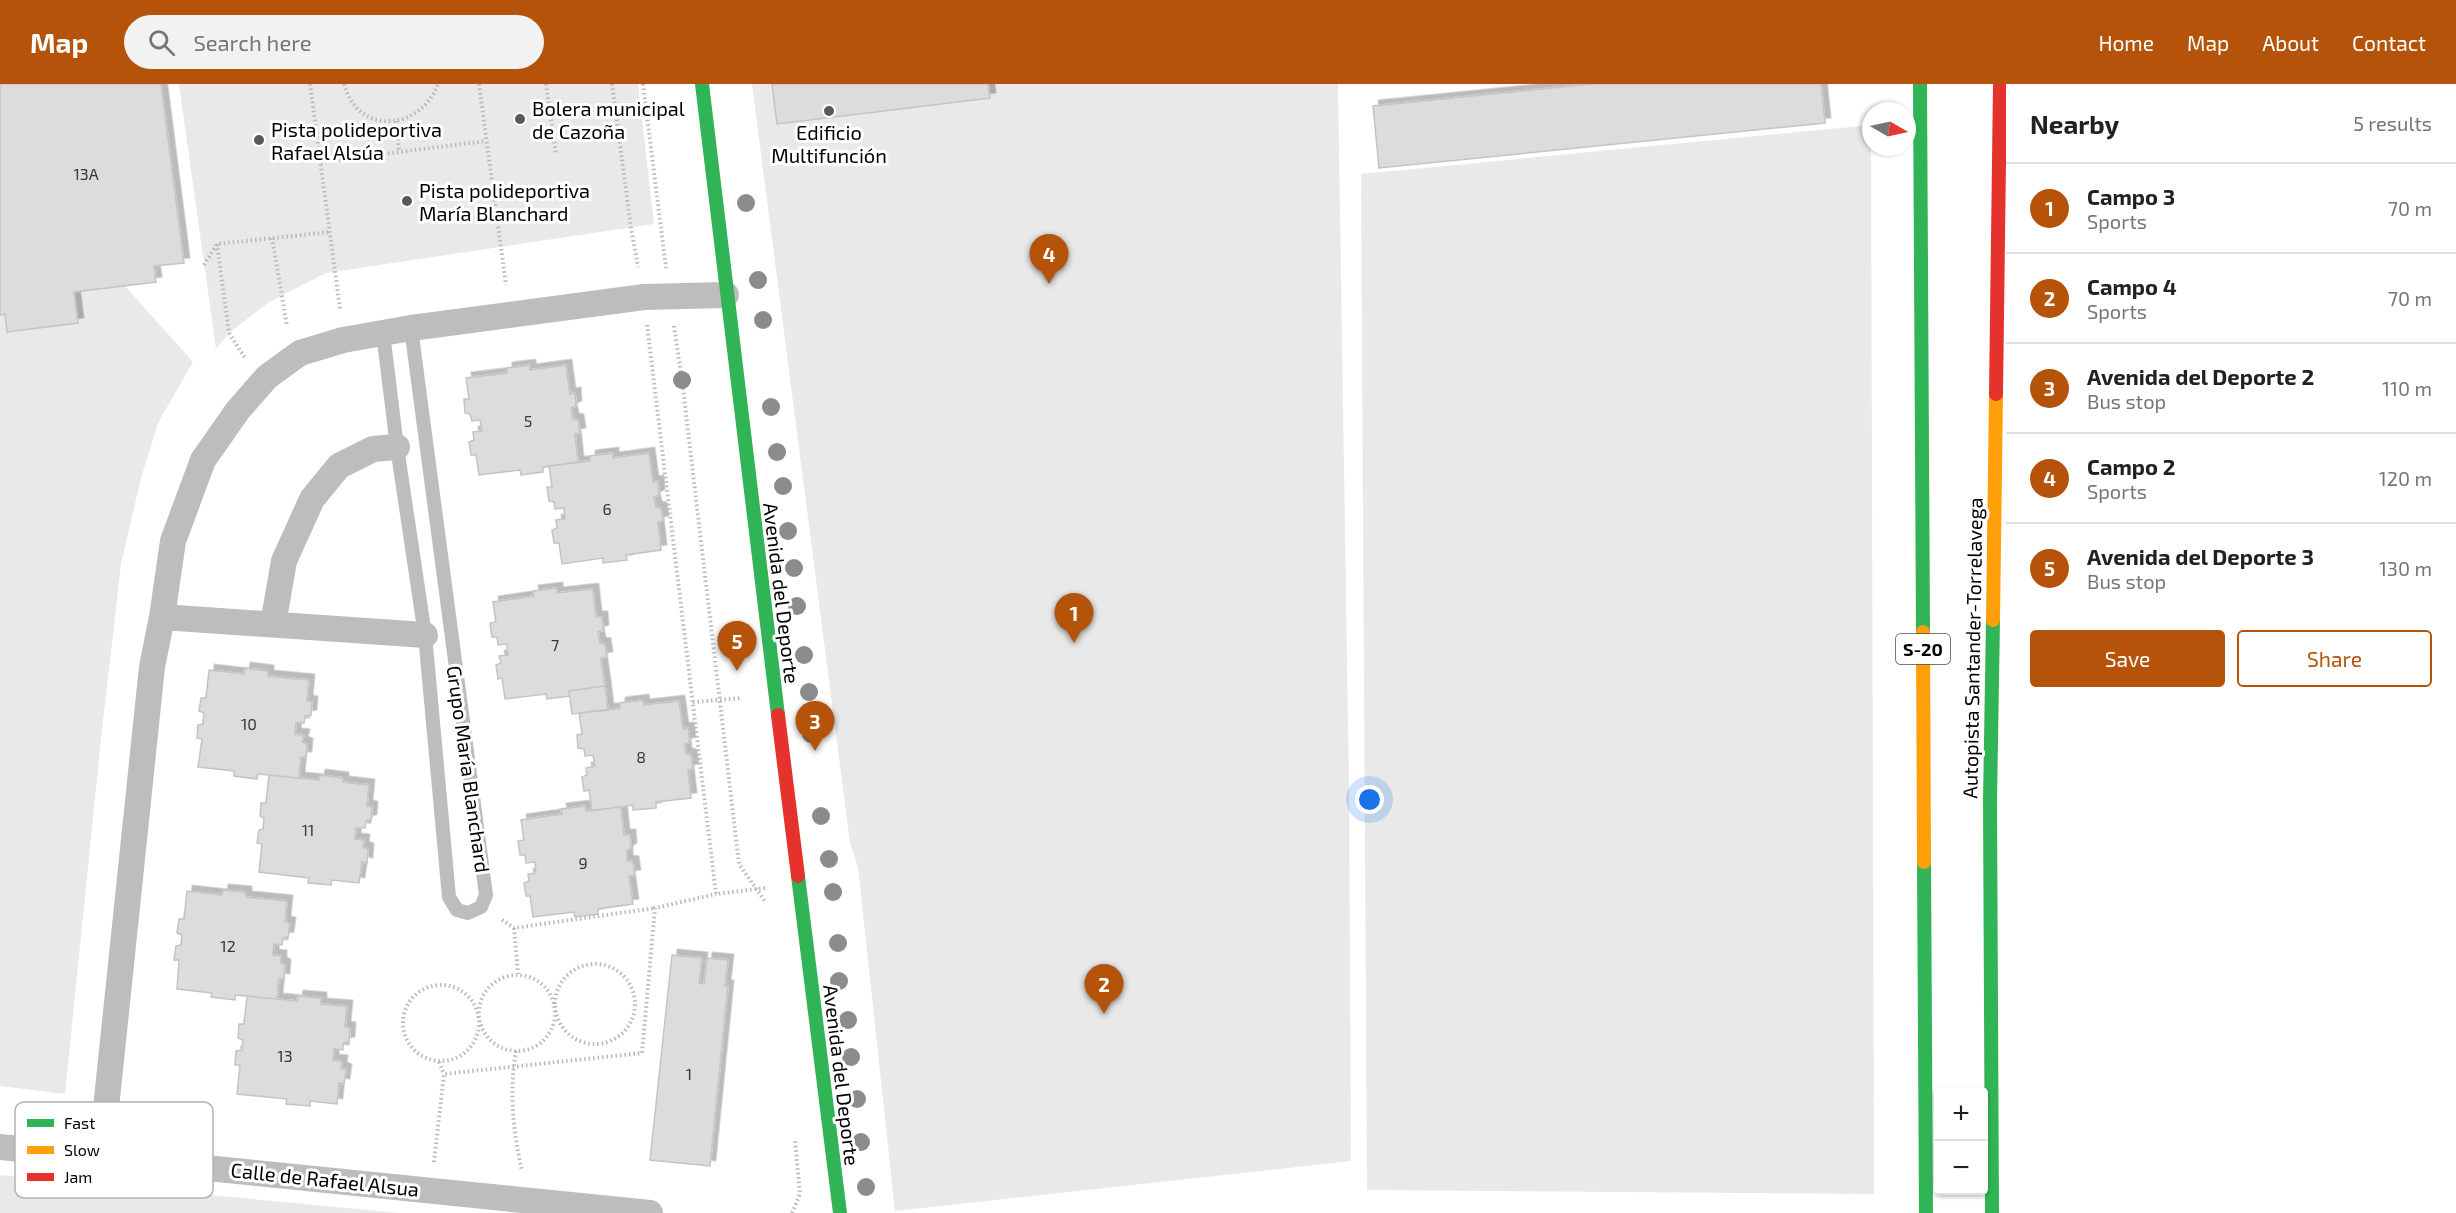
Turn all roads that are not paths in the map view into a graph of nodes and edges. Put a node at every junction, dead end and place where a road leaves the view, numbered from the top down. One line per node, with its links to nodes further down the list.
1 (702, 84): 4 (main road, Avenida del Deporte)
2 (1920, 84): 17 (main road, S-20)
3 (2000, 84): 18 (main road, Autopista Santander-Torrelavega)
4 (726, 295): 5 (street); 16 (main road, Avenida del Deporte)
5 (411, 328): 6 (street); 10 (lane, Grupo María Blanchard)
6 (383, 333): 7 (lane, Grupo María Blanchard); 8 (street)
7 (397, 447): 9 (street); 10 (lane, Grupo María Blanchard)
8 (162, 617): 9 (street); 11 (street)
9 (273, 624): 10 (street)
10 (424, 635)
11 (107, 1102)
12 (0, 1147): 13 (street, Calle de Rafael Alsua)
13 (15, 1148)
14 (213, 1168): 15 (street, Calle de Rafael Alsua)
15 (650, 1213)
16 (840, 1213)
17 (1926, 1213)
18 (1992, 1213)

